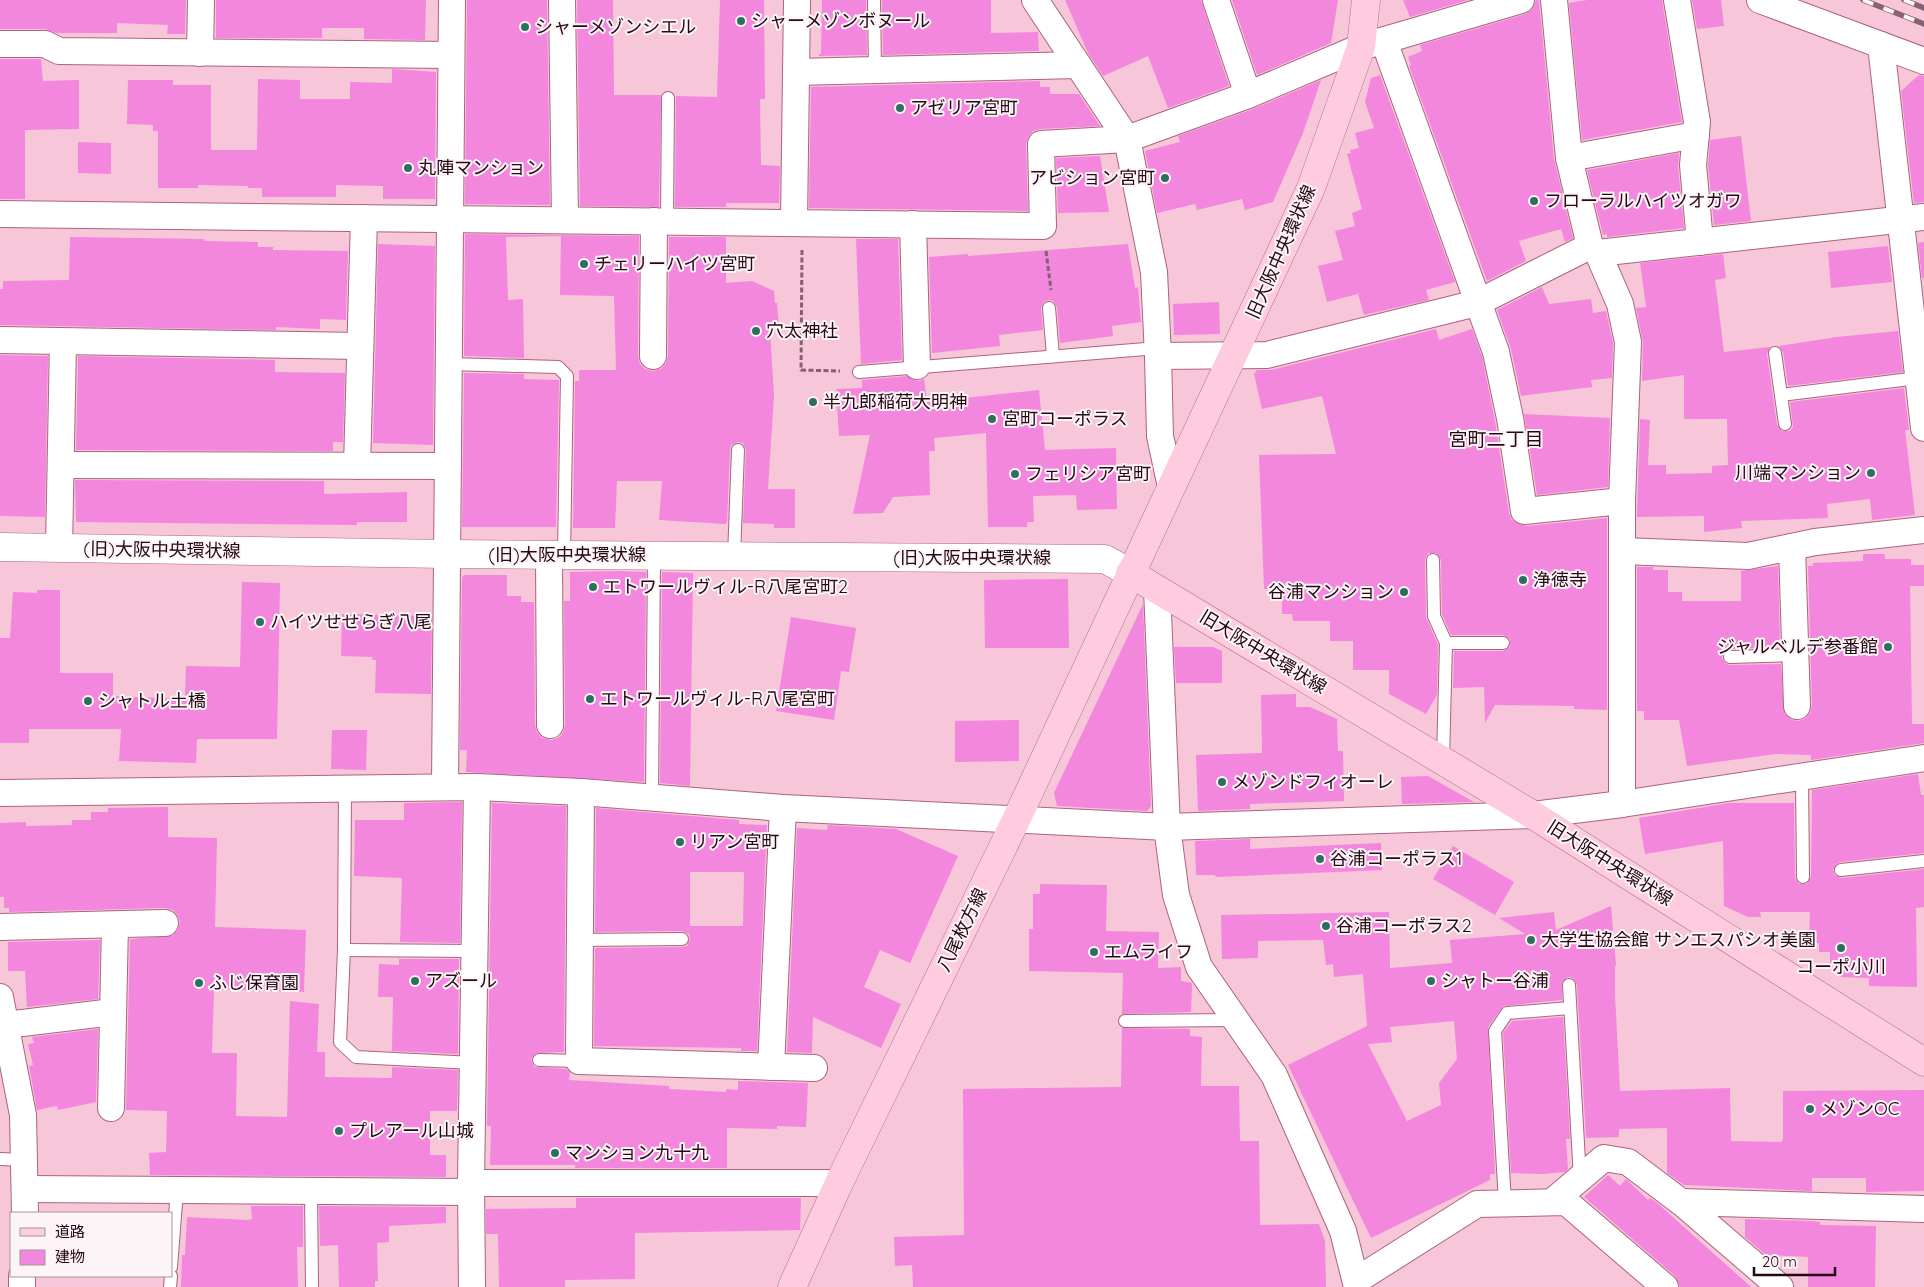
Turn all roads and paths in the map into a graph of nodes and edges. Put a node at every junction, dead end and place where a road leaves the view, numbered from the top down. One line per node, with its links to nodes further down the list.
1 (200, 0): 16 (street)
2 (452, 0): 17 (street)
3 (562, 0): 31 (street)
4 (797, 0): 21 (street)
5 (874, 0): 20 (lane)
6 (1035, 0): 19 (street)
7 (1216, 0): 22 (street)
8 (1366, 0): 14 (main road, 旧大阪中央環状線)
9 (1521, 0): 14 (street)
10 (1554, 0): 26 (street)
11 (1677, 0): 24 (street)
12 (1760, 0): 15 (street)
13 (0, 44): 16 (street)
14 (1372, 44): 22 (street); 38 (street); 47 (main road, 旧大阪中央環状線)
15 (1881, 45): 18 (street); 29 (street)
16 (200, 53): 17 (street)
17 (452, 55): 30 (street)
18 (1924, 61)
19 (1078, 65): 20 (street); 25 (street)
20 (874, 70): 21 (street)
21 (796, 72): 33 (street)
22 (1248, 95): 25 (street)
23 (668, 98): 32 (lane)
24 (1696, 135): 26 (street); 36 (street)
25 (1127, 139): 35 (street); 43 (street)
26 (1569, 158): 37 (street)
27 (0, 214): 28 (street)
28 (364, 218): 30 (street); 42 (street)
29 (1912, 218): 36 (street); 51 (street)
30 (450, 219): 31 (street); 48 (street)
31 (564, 219): 32 (street)
32 (661, 221): 33 (street); 45 (street)
33 (798, 222): 34 (street); 50 (path)
34 (913, 224): 35 (street); 49 (street)
35 (1043, 226): 39 (path)
36 (1700, 242): 37 (street)
37 (1594, 250): 38 (street); 60 (street)
38 (1477, 303): 47 (street); 60 (street)
39 (1049, 308): 46 (lane)
40 (0, 340): 41 (street)
41 (63, 342): 42 (street); 56 (street)
42 (360, 346): 57 (street)
43 (1158, 352): 46 (lane); 47 (street); 59 (street)
44 (1776, 353): 52 (lane)
45 (653, 356)
46 (1053, 356): 49 (lane)
47 (1233, 356): 59 (main road, 旧大阪中央環状線)
48 (449, 364): 58 (street); 67 (lane)
49 (918, 366): 50 (lane)
50 (859, 372)
51 (1918, 378): 52 (lane); 54 (street)
52 (1781, 395): 53 (lane)
53 (1785, 424)
54 (1924, 428)
55 (738, 450): 69 (lane)
56 (62, 464): 57 (street); 64 (street)
57 (357, 466): 58 (street)
58 (448, 466): 66 (street)
59 (1171, 487): 71 (main road, 旧大阪中央環状線)
60 (1622, 501): 65 (street)
61 (1924, 530): 63 (street)
62 (0, 547): 64 (street, (旧)大阪中央環状線)
63 (1792, 547): 65 (street); 75 (street)
64 (59, 548): 66 (street, (旧)大阪中央環状線)
65 (1623, 551): 88 (street)
66 (447, 554): 67 (street, (旧)大阪中央環状線); 82 (street)
67 (557, 555): 68 (street, (旧)大阪中央環状線); 78 (street)
68 (654, 556): 69 (street, (旧)大阪中央環状線); 87 (lane)
69 (734, 557): 71 (street, (旧)大阪中央環状線)
70 (1433, 560): 74 (lane)
71 (1130, 572): 72 (main road, 旧大阪中央環状線); 91 (main road, 八尾枚方線)
72 (1157, 589): 80 (main road, 旧大阪中央環状線); 92 (street)
73 (1504, 642): 74 (lane)
74 (1446, 643): 80 (lane)
75 (1795, 655): 76 (lane); 77 (street)
76 (1730, 657)
77 (1797, 706)
78 (550, 725)
79 (1924, 758): 81 (street)
80 (1443, 760): 90 (main road, 旧大阪中央環状線)
81 (1802, 777): 88 (street); 95 (lane)
82 (445, 786): 83 (street); 84 (street)
83 (345, 787): 86 (street); 101 (lane)
84 (477, 787): 85 (street); 102 (street)
85 (581, 792): 87 (street); 100 (street)
86 (0, 793)
87 (652, 798): 89 (street)
88 (1622, 804): 90 (street)
89 (783, 808): 91 (street); 114 (street)
90 (1534, 815): 92 (street); 112 (main road, 旧大阪中央環状線)
91 (1017, 818): 92 (street); 119 (main road, 八尾枚方線)
92 (1167, 826): 107 (street)
93 (1924, 861): 94 (lane)
94 (1841, 870)
95 (1803, 877)
96 (165, 923): 97 (street)
97 (115, 925): 98 (street); 106 (street)
98 (0, 927)
99 (682, 939): 100 (lane)
100 (580, 940): 111 (street)
101 (344, 950): 102 (lane); 113 (lane)
102 (474, 950): 113 (street)
103 (1569, 985): 105 (lane)
104 (0, 997): 109 (street)
105 (1570, 1008): 118 (lane); 126 (lane)
106 (113, 1012): 109 (street); 116 (street)
107 (1236, 1020): 108 (lane); 129 (street)
108 (1125, 1021)
109 (6, 1025): 117 (street)
110 (539, 1060): 111 (lane)
111 (578, 1061): 114 (street)
112 (1924, 1062)
113 (473, 1063): 120 (street)
114 (771, 1067): 115 (street)
115 (814, 1068)
116 (111, 1108)
117 (12, 1160): 123 (street)
118 (1580, 1179): 124 (street); 125 (street)
119 (839, 1183): 120 (street); 132 (main road, 八尾枚方線)
120 (471, 1187): 122 (street); 131 (street)
121 (177, 1190): 122 (street); 123 (street); 128 (lane)
122 (311, 1191): 130 (lane)
123 (25, 1201)
124 (1552, 1202): 126 (street); 133 (street)
125 (1681, 1202): 127 (street); 134 (street)
126 (1506, 1203): 129 (street)
127 (1924, 1209)
128 (172, 1254)
129 (1357, 1283)
130 (312, 1287)
131 (472, 1287)
132 (792, 1287)
133 (1665, 1287)
134 (1780, 1287)

